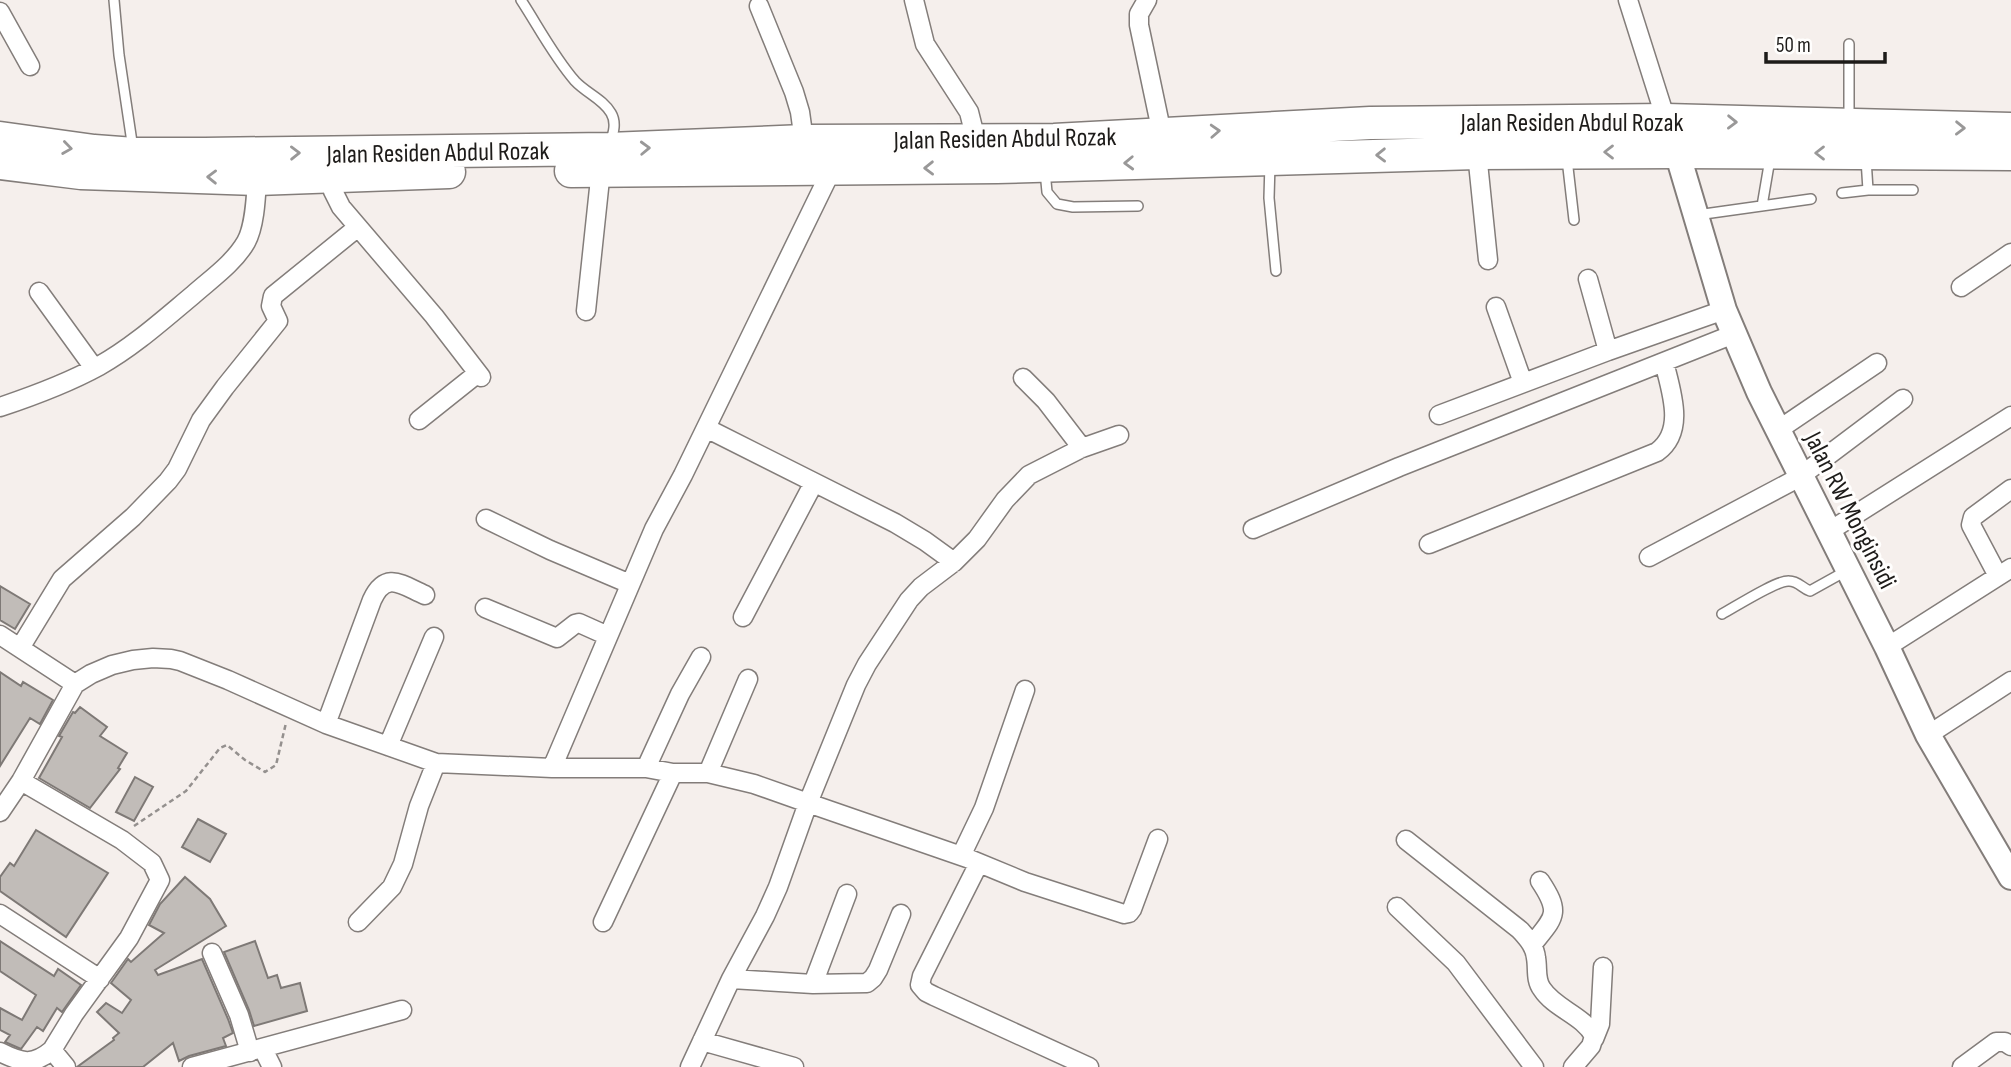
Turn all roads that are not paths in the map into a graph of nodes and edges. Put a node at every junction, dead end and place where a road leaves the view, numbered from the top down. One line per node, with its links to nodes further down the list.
1 (114, 0): 22 (lane)
2 (521, 0): 25 (lane)
3 (914, 0): 15 (street)
4 (1147, 0): 13 (street)
5 (1628, 0): 10 (street)
6 (760, 6): 16 (street)
7 (0, 12): 9 (street)
8 (1849, 44): 11 (lane)
9 (30, 66)
10 (1666, 120): 11 (highway, Jalan Residen Abdul Rozak, one-way to 11); 13 (highway, Jalan Residen Abdul Rozak, one-way to 10)
11 (1849, 125): 12 (highway, Jalan Residen Abdul Rozak, one-way to 12)
12 (2011, 130)
13 (1162, 134): 15 (highway, Jalan Residen Abdul Rozak)
14 (0, 138): 22 (highway, Jalan Residen Abdul Rozak, one-way to 22)
15 (976, 140): 16 (highway, Jalan Residen Abdul Rozak)
16 (804, 141): 25 (highway, Jalan Residen Abdul Rozak, one-way to 16)
17 (1567, 152): 18 (highway, Jalan Residen Abdul Rozak, one-way to 17); 20 (highway, Jalan Residen Abdul Rozak); 38 (lane)
18 (1677, 152): 19 (highway, Jalan Residen Abdul Rozak); 37 (street, Jalan RW Monginsidi)
19 (1771, 152): 21 (highway, Jalan Residen Abdul Rozak, one-way to 19); 36 (lane)
20 (1477, 153): 24 (highway, Jalan Residen Abdul Rozak, one-way to 24); 41 (street)
21 (1866, 153): 23 (highway, Jalan Residen Abdul Rozak); 31 (lane)
22 (134, 154): 25 (highway, Jalan Residen Abdul Rozak, one-way to 25)
23 (2011, 154)
24 (1270, 158): 27 (highway, Jalan Residen Abdul Rozak, one-way to 27); 42 (lane)
25 (605, 160): 28 (highway, Jalan Residen Abdul Rozak); 29 (highway, Jalan Residen Abdul Rozak); 48 (street)
26 (0, 163): 30 (highway, Jalan Residen Abdul Rozak, one-way to 26)
27 (1045, 166): 28 (highway, Jalan Residen Abdul Rozak, one-way to 28); 35 (lane)
28 (832, 169): 61 (street)
29 (329, 177): 30 (highway, Jalan Residen Abdul Rozak); 39 (street)
30 (257, 179): 53 (street)
31 (1868, 190): 32 (lane); 33 (lane)
32 (1913, 190)
33 (1842, 192)
34 (1811, 199): 36 (lane)
35 (1138, 206)
36 (1762, 206): 37 (lane)
37 (1695, 215): 47 (street, Jalan RW Monginsidi)
38 (1574, 220)
39 (358, 227): 60 (street); 85 (street)
40 (2011, 253): 44 (street)
41 (1488, 260)
42 (1276, 271)
43 (1588, 279): 50 (street)
44 (1961, 287)
45 (39, 292): 53 (street)
46 (1496, 307): 55 (street)
47 (1724, 310): 49 (street, Jalan RW Monginsidi); 50 (street)
48 (586, 311)
49 (1734, 334): 51 (street); 62 (street, Jalan RW Monginsidi)
50 (1608, 351): 55 (street)
51 (1664, 362): 69 (street); 71 (street)
52 (1877, 363): 62 (street)
53 (94, 368): 57 (street)
54 (1023, 378): 64 (street)
55 (1523, 383): 58 (street)
56 (1903, 399): 65 (street)
57 (0, 407)
58 (1439, 415)
59 (2011, 416): 70 (street)
60 (419, 420)
61 (706, 428): 66 (street); 76 (street)
62 (1778, 430): 65 (street, Jalan RW Monginsidi)
63 (1119, 435): 64 (street)
64 (1082, 447): 73 (street)
65 (1795, 479): 70 (street, Jalan RW Monginsidi); 72 (street)
66 (809, 481): 73 (street); 80 (street)
67 (2011, 489): 74 (street)
68 (486, 519): 76 (street)
69 (1253, 529)
70 (1828, 532): 75 (street, Jalan RW Monginsidi)
71 (1429, 544)
72 (1649, 557)
73 (954, 562): 100 (street)
74 (2005, 572): 84 (street)
75 (1840, 575): 79 (lane); 84 (street, Jalan RW Monginsidi)
76 (630, 584): 82 (street)
77 (425, 595): 91 (street)
78 (485, 608): 82 (street)
79 (1722, 614)
80 (743, 617)
81 (0, 635): 85 (street)
82 (608, 636): 95 (street)
83 (434, 637): 93 (street)
84 (1887, 647): 92 (street, Jalan RW Monginsidi)
85 (20, 648): 89 (street)
86 (701, 657): 96 (street)
87 (748, 679): 98 (street)
88 (2011, 681): 92 (street)
89 (75, 684): 91 (street); 99 (street)
90 (1026, 690): 104 (street)
91 (326, 724): 93 (street)
92 (1928, 736): 105 (street, Jalan RW Monginsidi)
93 (388, 746): 94 (street)
94 (436, 763): 95 (street); 111 (street)
95 (552, 768): 96 (street)
96 (646, 768): 97 (street)
97 (673, 773): 98 (street); 112 (street)
98 (708, 773): 100 (street)
99 (11, 787): 101 (street); 116 (street)
100 (808, 803): 104 (street); 117 (street)
101 (0, 812)
102 (1158, 839): 104 (street)
103 (1406, 840): 113 (street)
104 (971, 860): 131 (street)
105 (2011, 877)
106 (1540, 881): 113 (street)
107 (847, 894): 118 (street)
108 (1397, 906): 132 (street)
109 (901, 914): 118 (street)
110 (0, 915): 116 (street)
111 (358, 922)
112 (603, 922)
113 (1532, 945): 120 (street)
114 (212, 953): 124 (street)
115 (1603, 967): 120 (street)
116 (100, 979): 123 (street)
117 (731, 979): 118 (street); 121 (street)
118 (813, 984)
119 (402, 1010): 124 (street)
120 (1594, 1039): 133 (street)
121 (702, 1041): 129 (street); 130 (street)
122 (2011, 1046): 134 (street)
123 (52, 1050): 125 (street); 126 (street)
124 (257, 1050): 127 (street); 128 (street)
125 (0, 1052)
126 (65, 1067)
127 (192, 1067)
128 (272, 1067)
129 (690, 1067)
130 (794, 1067)
131 (1089, 1067)
132 (1534, 1067)
133 (1573, 1067)
134 (1962, 1067)

